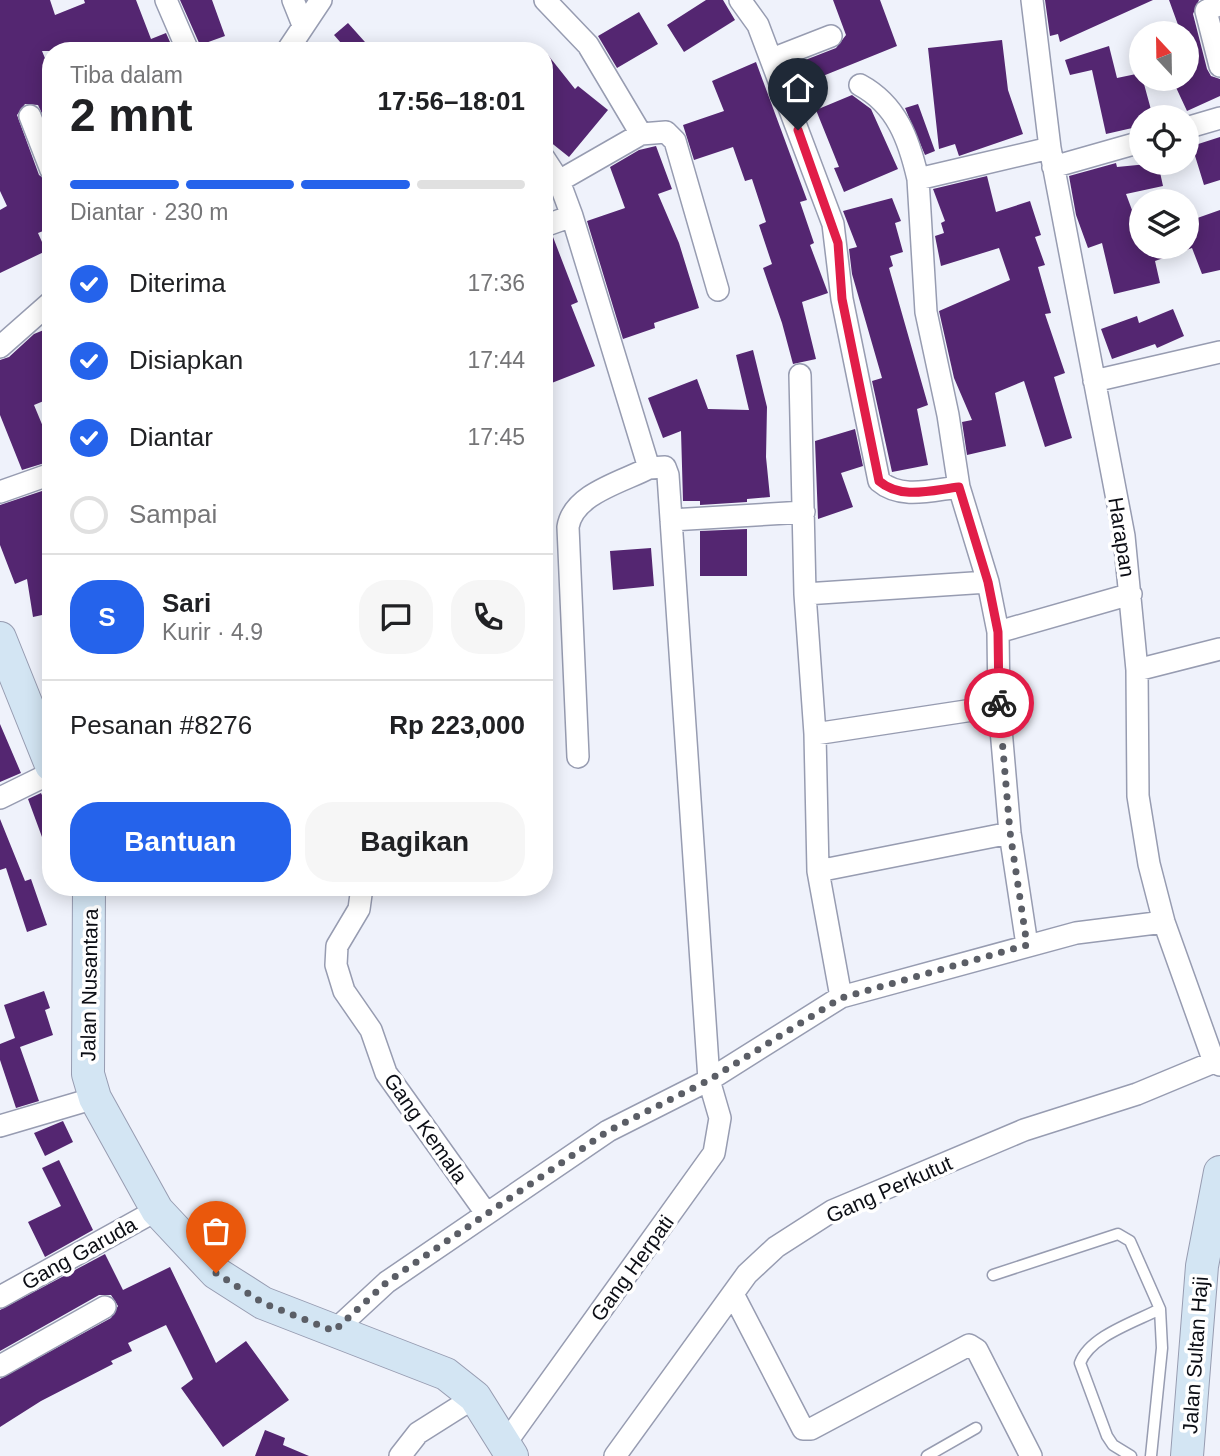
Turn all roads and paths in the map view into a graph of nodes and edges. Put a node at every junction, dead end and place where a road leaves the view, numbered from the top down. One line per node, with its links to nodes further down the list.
1 (166, 0): 10 (street)
2 (293, 0): 8 (street)
3 (321, 0): 8 (street)
4 (545, 0): 18 (street)
5 (740, 0): 12 (street)
6 (1032, 0): 21 (street, Harapan)
7 (1220, 4): 13 (street)
8 (303, 25): 11 (street)
9 (831, 36): 12 (street)
10 (184, 42)
11 (293, 42)
12 (772, 59): 35 (street)
13 (1220, 66)
14 (860, 85): 23 (street)
15 (30, 116): 20 (street)
16 (1220, 118): 17 (street)
17 (1199, 124)
18 (641, 134): 24 (street); 27 (street)
19 (1129, 144): 21 (street)
20 (42, 147)
21 (1051, 157): 23 (street); 32 (street, Harapan)
22 (553, 172): 24 (street)
23 (918, 179): 35 (street)
24 (559, 181): 25 (street)
25 (572, 216): 26 (street); 33 (street)
26 (553, 223)
27 (718, 290)
28 (42, 310): 29 (street)
29 (0, 347)
30 (1220, 352): 32 (street)
31 (800, 375): 37 (street)
32 (1094, 381): 41 (street, Harapan)
33 (649, 468): 38 (street, Gang Herpati); 49 (street)
34 (42, 477): 36 (street)
35 (959, 487): 39 (street)
36 (0, 492)
37 (804, 512): 38 (street); 40 (street)
38 (671, 520): 60 (street, Gang Herpati)
39 (988, 582): 40 (street); 42 (street)
40 (804, 594): 47 (street)
41 (1131, 594): 42 (street); 45 (street, Harapan)
42 (998, 632): 46 (street)
43 (1220, 649): 45 (street)
44 (3, 654): 48 (street)
45 (1137, 670): 56 (street, Harapan)
46 (999, 706): 47 (street); 52 (street)
47 (815, 734): 53 (street)
48 (42, 744)
49 (578, 757)
50 (42, 777): 51 (street)
51 (0, 798)
52 (1010, 832): 53 (street); 57 (street)
53 (818, 871): 58 (street)
54 (89, 896): 61 (street, Jalan Nusantara)
55 (361, 896): 65 (street, Gang Kemala)
56 (1164, 922): 57 (street); 59 (street, Harapan)
57 (1027, 945): 58 (street)
58 (841, 998): 60 (street)
59 (1217, 1064): 67 (street, Gang Perkutut)
60 (709, 1080): 65 (street); 75 (street, Gang Herpati)
61 (95, 1098): 62 (street); 64 (street, Jalan Nusantara)
62 (0, 1126)
63 (1220, 1172): 82 (street, Jalan Sultan Haji)
64 (157, 1210): 68 (street, Gang Garuda); 71 (street, Jalan Nusantara)
65 (486, 1213): 71 (street)
66 (993, 1275): 70 (lane)
67 (733, 1294): 77 (street, Gang Perkutut); 79 (street)
68 (0, 1297)
69 (105, 1307): 72 (street)
70 (1160, 1309): 80 (lane); 81 (lane)
71 (334, 1331): 73 (street, Jalan Nusantara)
72 (0, 1366)
73 (475, 1397): 75 (street, Jalan Nusantara); 76 (street)
74 (976, 1429): 78 (lane)
75 (509, 1450)
76 (400, 1456)
77 (615, 1456)
78 (927, 1456)
79 (1031, 1456)
80 (1131, 1456)
81 (1151, 1456)
82 (1187, 1456)

